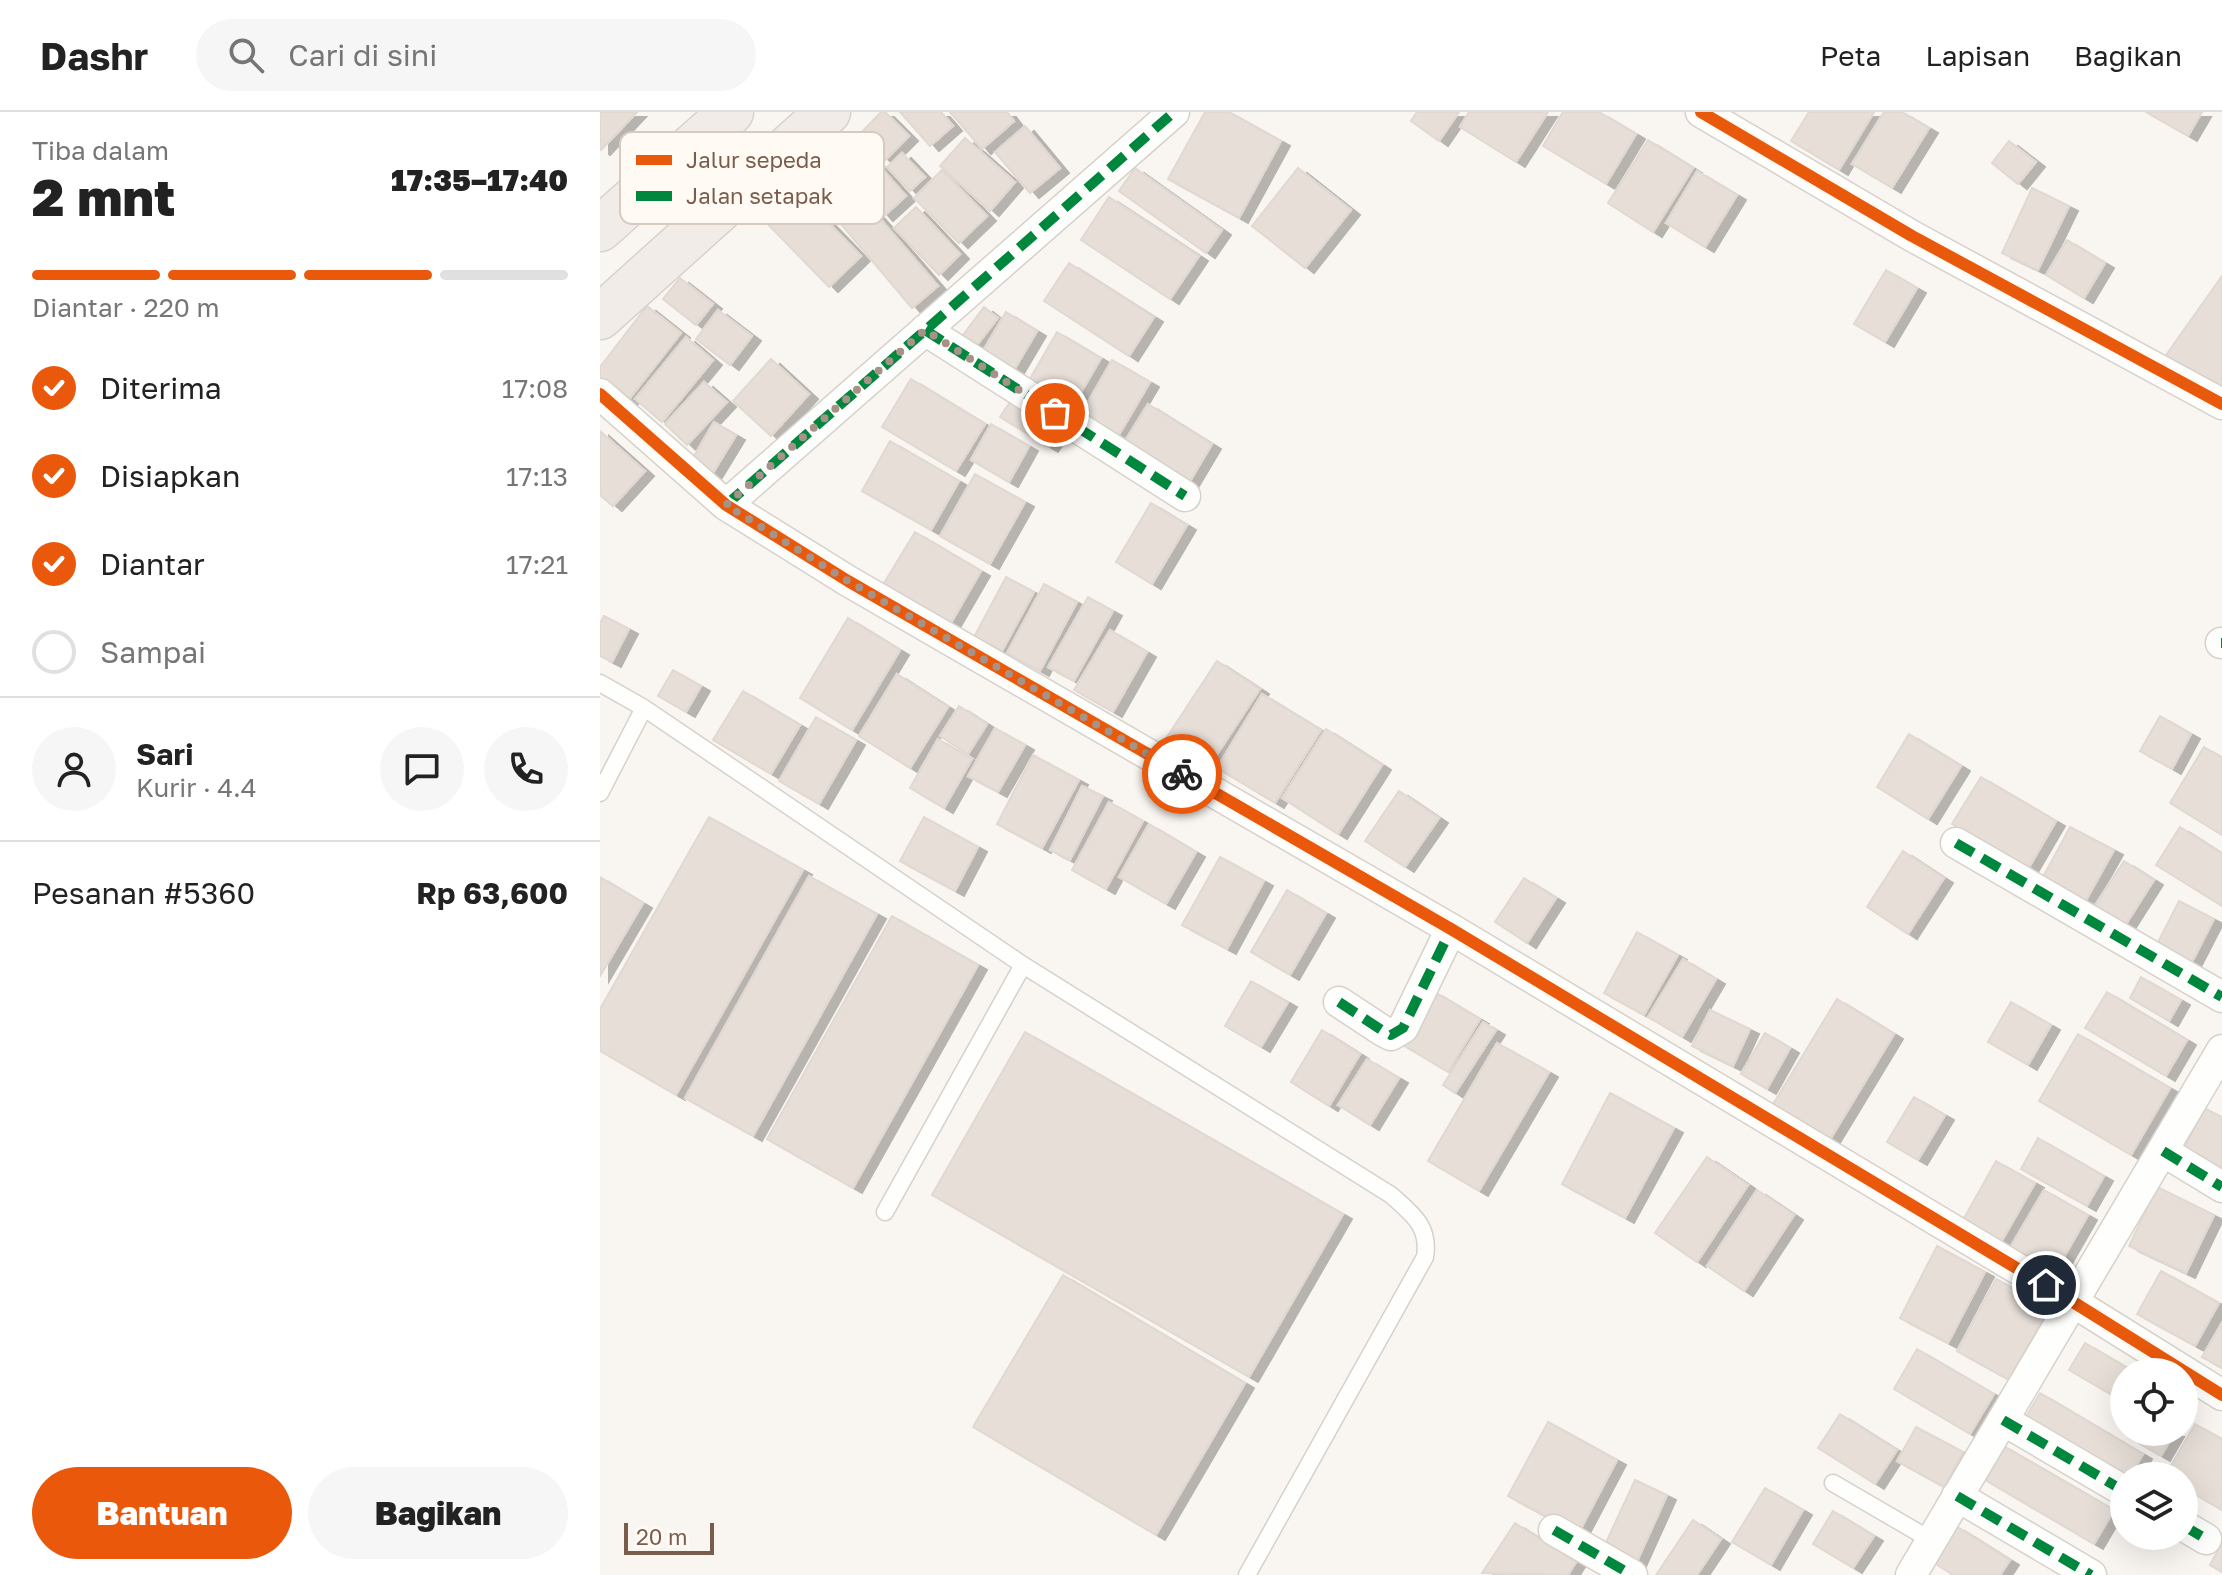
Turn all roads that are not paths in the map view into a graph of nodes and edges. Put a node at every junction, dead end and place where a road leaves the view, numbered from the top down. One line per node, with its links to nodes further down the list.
1 (731, 112): 5 (highway)
2 (828, 112): 6 (highway)
3 (1174, 112): 11 (street)
4 (1701, 112): 13 (street)
5 (709, 132)
6 (806, 132)
7 (620, 211): 9 (highway)
8 (703, 224): 10 (highway)
9 (600, 229)
10 (600, 317)
11 (925, 330): 14 (street); 15 (street)
12 (600, 394): 15 (street)
13 (2222, 404)
14 (1185, 496)
15 (726, 505): 20 (street)
16 (600, 683): 17 (lane)
17 (644, 708): 18 (lane); 21 (lane)
18 (600, 793)
19 (1956, 843): 22 (street)
20 (1451, 929): 23 (street); 28 (street)
21 (1023, 965): 27 (lane); 36 (lane)
22 (2222, 997)
23 (1339, 1002)
24 (2222, 1050): 25 (street)
25 (2163, 1151): 26 (street); 28 (street)
26 (2222, 1187)
27 (885, 1212)
28 (2073, 1302): 29 (street); 30 (street)
29 (2222, 1395)
30 (2003, 1420): 32 (street); 33 (street)
31 (1833, 1483): 35 (lane)
32 (2110, 1483)
33 (1957, 1496): 35 (street); 39 (street)
34 (1554, 1530): 37 (street)
35 (1931, 1540): 38 (street)
36 (1247, 1575)
37 (1632, 1575)
38 (1911, 1575)
39 (2091, 1575)

